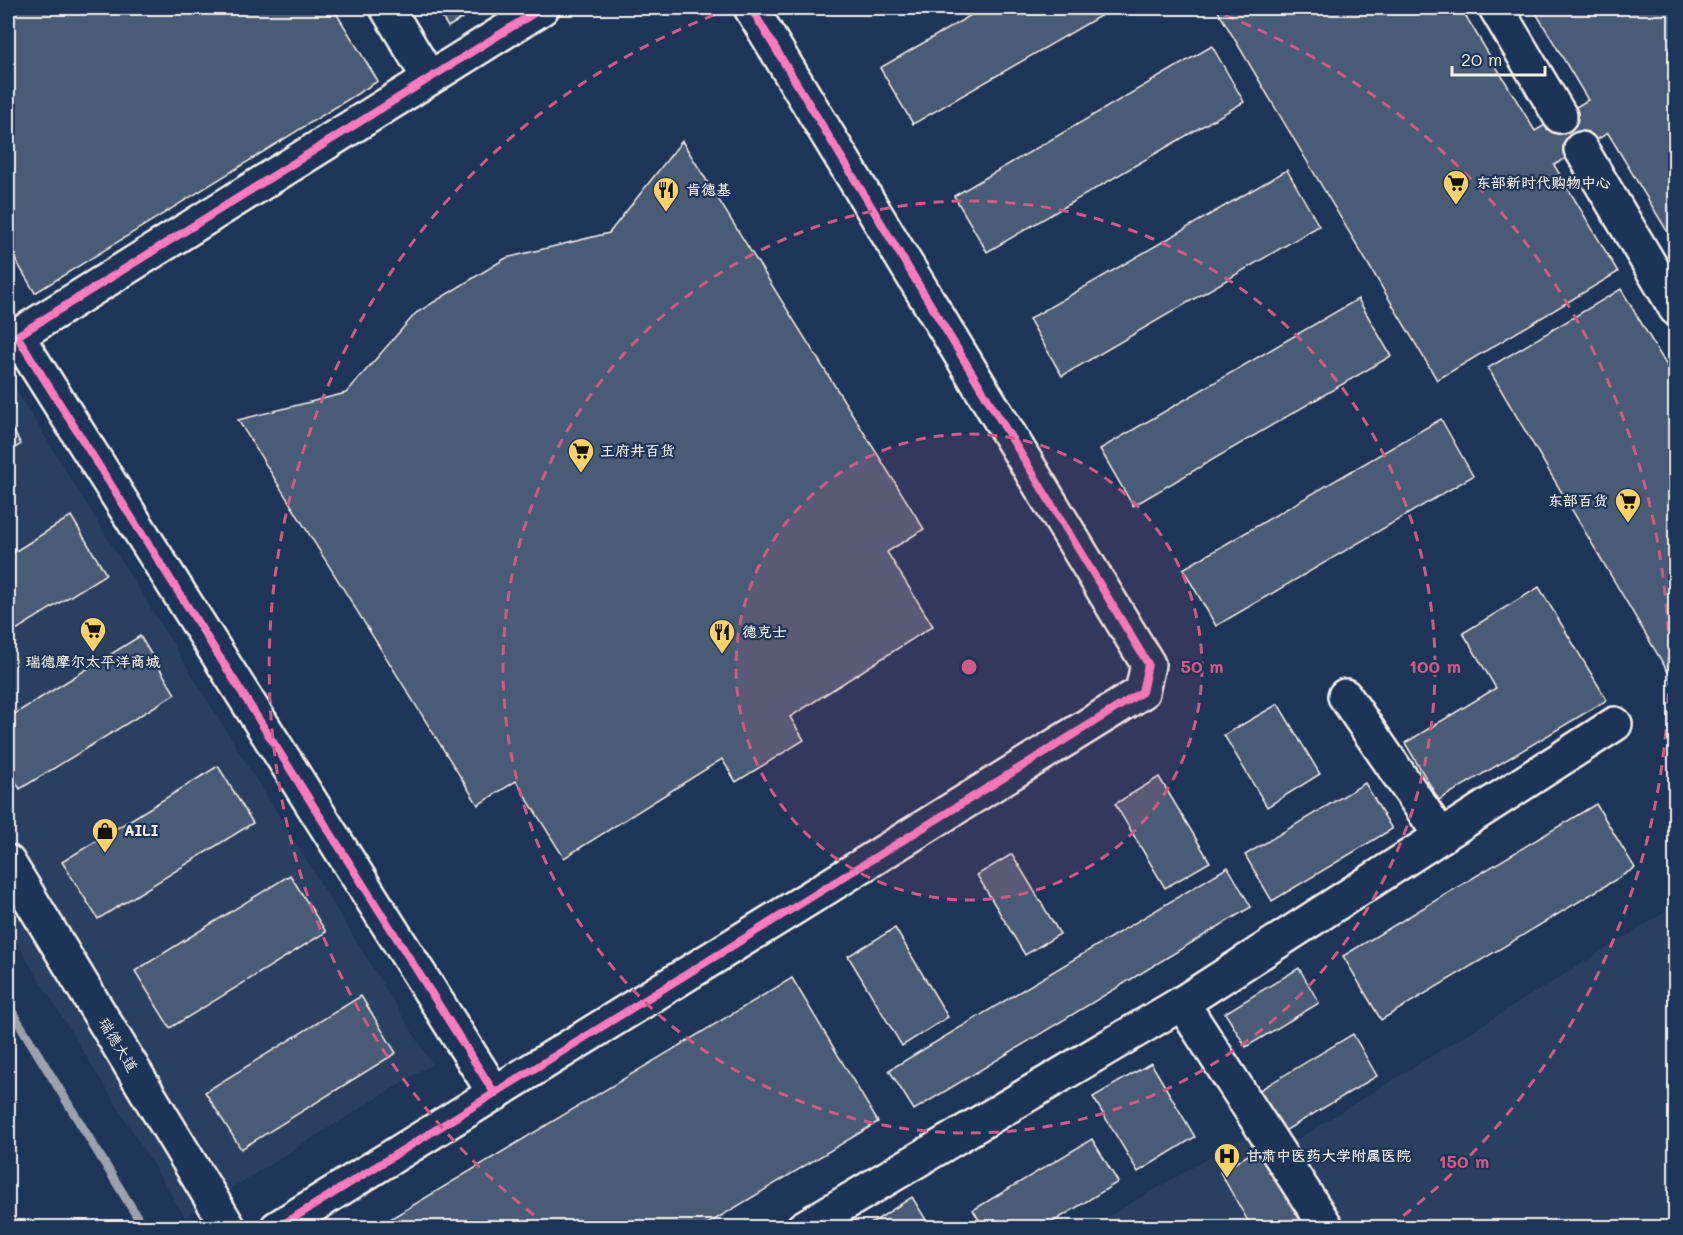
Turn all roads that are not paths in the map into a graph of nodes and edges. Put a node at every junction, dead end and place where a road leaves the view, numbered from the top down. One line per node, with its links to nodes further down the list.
1 (387, 8): 5 (street)
2 (542, 8): 5 (street)
3 (751, 8): 15 (street)
4 (1496, 8): 6 (street)
5 (429, 78): 9 (street)
6 (1560, 116)
7 (1581, 149): 8 (street)
8 (1676, 309)
9 (12, 329): 15 (street)
10 (1345, 696): 12 (street)
11 (1615, 724): 12 (street)
12 (1442, 836): 14 (street)
13 (8, 862): 16 (street, 瑞德大道)
14 (1182, 1003): 18 (street); 19 (street)
15 (495, 1094): 17 (street)
16 (229, 1227)
17 (277, 1227)
18 (803, 1227)
19 (1327, 1227)

